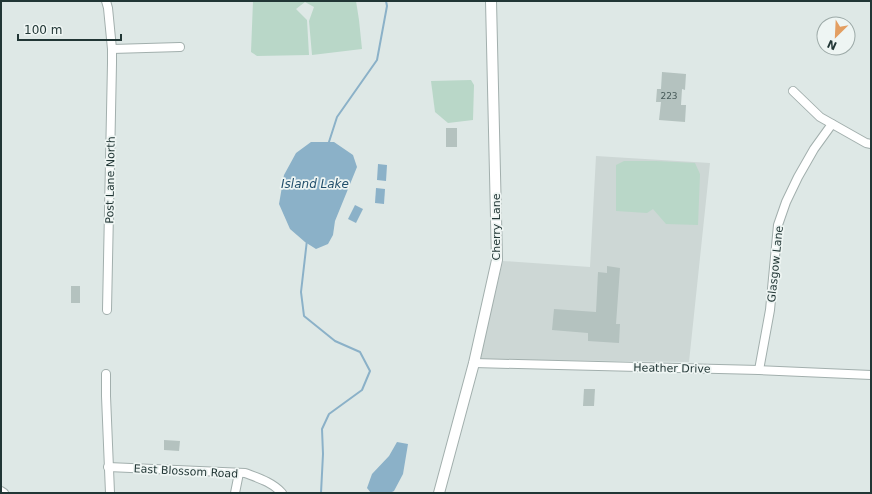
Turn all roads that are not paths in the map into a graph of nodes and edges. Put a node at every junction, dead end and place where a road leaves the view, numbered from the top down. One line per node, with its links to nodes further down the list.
1 (106, 1): 4 (street, Post Lane North)
2 (492, 1): 9 (street, Cherry Lane)
3 (180, 47): 4 (street)
4 (112, 49): 8 (street, Post Lane North)
5 (793, 91): 6 (street)
6 (832, 124): 7 (street); 10 (street, Glasgow Lane)
7 (871, 144)
8 (107, 310)
9 (474, 363): 10 (street, Heather Drive); 20 (street, Cherry Lane)
10 (759, 370): 12 (street, Heather Drive)
11 (106, 374): 13 (street)
12 (871, 375)
13 (108, 467): 14 (street, East Blossom Road); 17 (street)
14 (239, 473): 18 (street); 19 (street, East Blossom Road)
15 (1, 491): 16 (street)
16 (4, 493)
17 (110, 493)
18 (234, 493)
19 (282, 493)
20 (439, 493)

